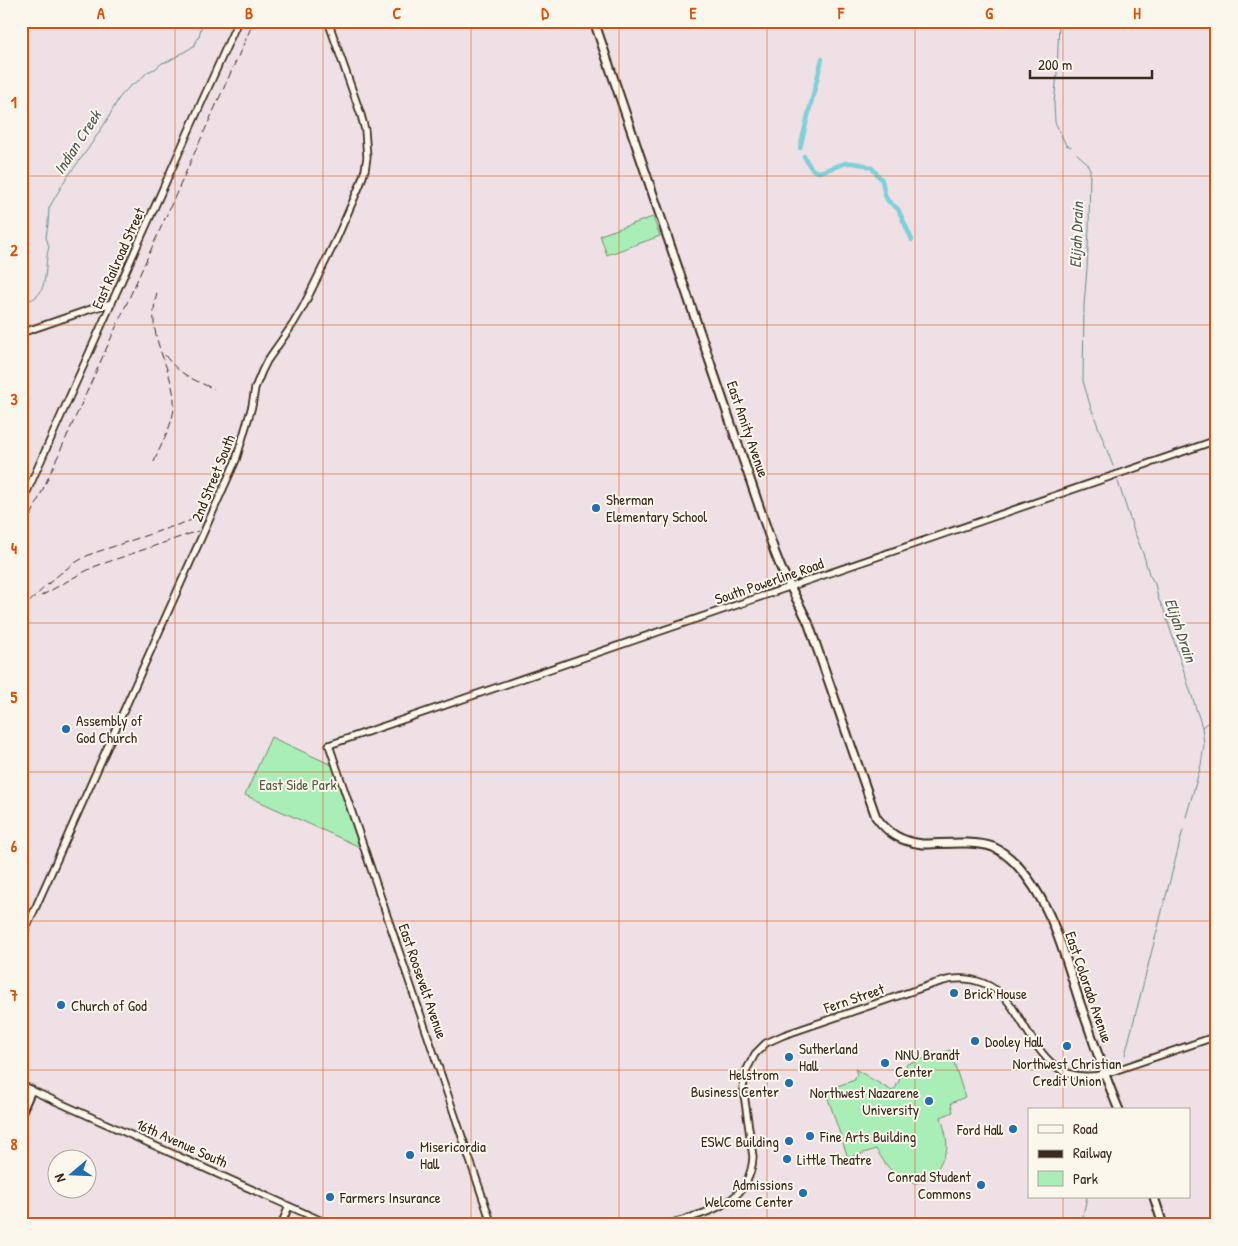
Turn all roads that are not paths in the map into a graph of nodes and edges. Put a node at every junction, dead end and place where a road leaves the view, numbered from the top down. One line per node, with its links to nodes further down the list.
1 (238, 21): 4 (street, East Railroad Street)
2 (328, 21): 11 (street, 2nd Street South)
3 (594, 21): 8 (main road, East Amity Avenue)
4 (112, 303): 5 (street); 7 (street, East Railroad Street)
5 (21, 333)
6 (1217, 440): 8 (street, South Powerline Road)
7 (21, 505)
8 (790, 587): 9 (street, South Powerline Road); 10 (main road, East Amity Avenue)
9 (330, 745): 22 (street, East Roosevelt Avenue)
10 (894, 836): 13 (main road, East Colorado Avenue)
11 (21, 940)
12 (1217, 1036): 13 (street)
13 (1105, 1074): 16 (main road, East Colorado Avenue); 23 (street, Fern Street)
14 (21, 1086): 15 (main road, 16th Avenue South)
15 (32, 1090): 17 (main road); 19 (street, 16th Avenue South)
16 (1118, 1108)
17 (21, 1113)
18 (1154, 1198): 24 (main road)
19 (289, 1206): 20 (street); 21 (street, 16th Avenue South)
20 (281, 1225)
21 (331, 1225)
22 (492, 1225)
23 (667, 1225)
24 (1163, 1225)

